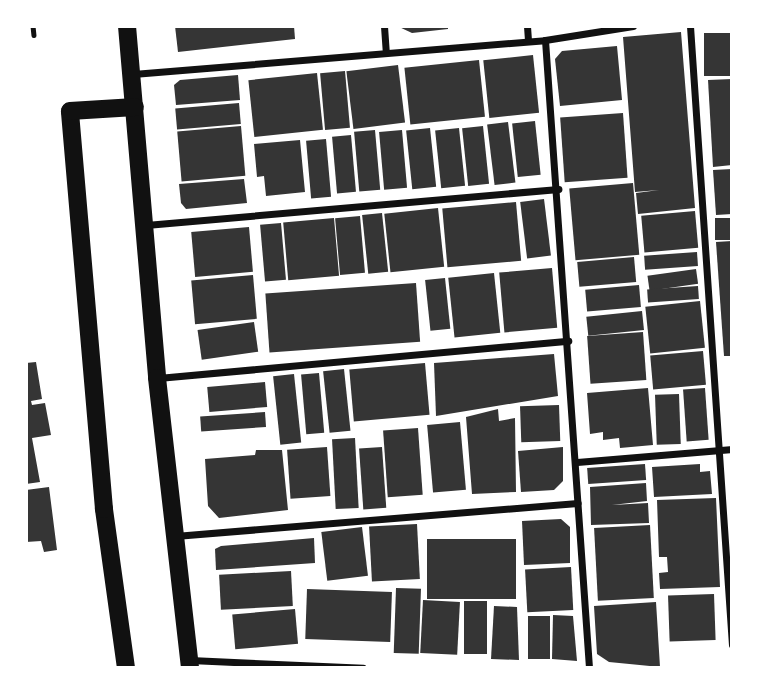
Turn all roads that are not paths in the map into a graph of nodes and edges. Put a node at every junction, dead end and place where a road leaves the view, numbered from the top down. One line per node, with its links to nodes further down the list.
1 (127, 26): 9 (main road)
2 (384, 26): 8 (street)
3 (527, 26): 7 (street)
4 (633, 26): 6 (street)
5 (690, 26): 15 (street)
6 (545, 40): 7 (street); 11 (street)
7 (528, 41): 8 (street)
8 (386, 52): 9 (street)
9 (132, 74): 10 (main road)
10 (135, 107): 12 (main road); 22 (main road)
11 (558, 189): 12 (street); 13 (street)
12 (145, 225): 14 (main road)
13 (568, 341): 14 (street); 17 (street)
14 (157, 378): 19 (main road)
15 (722, 449): 16 (street); 17 (street); 20 (street)
16 (732, 449)
17 (577, 462): 18 (street)
18 (578, 503): 19 (street); 24 (street)
19 (174, 536): 21 (main road)
20 (732, 646)
21 (190, 664): 23 (street)
22 (126, 668)
23 (363, 668)
24 (589, 668)

